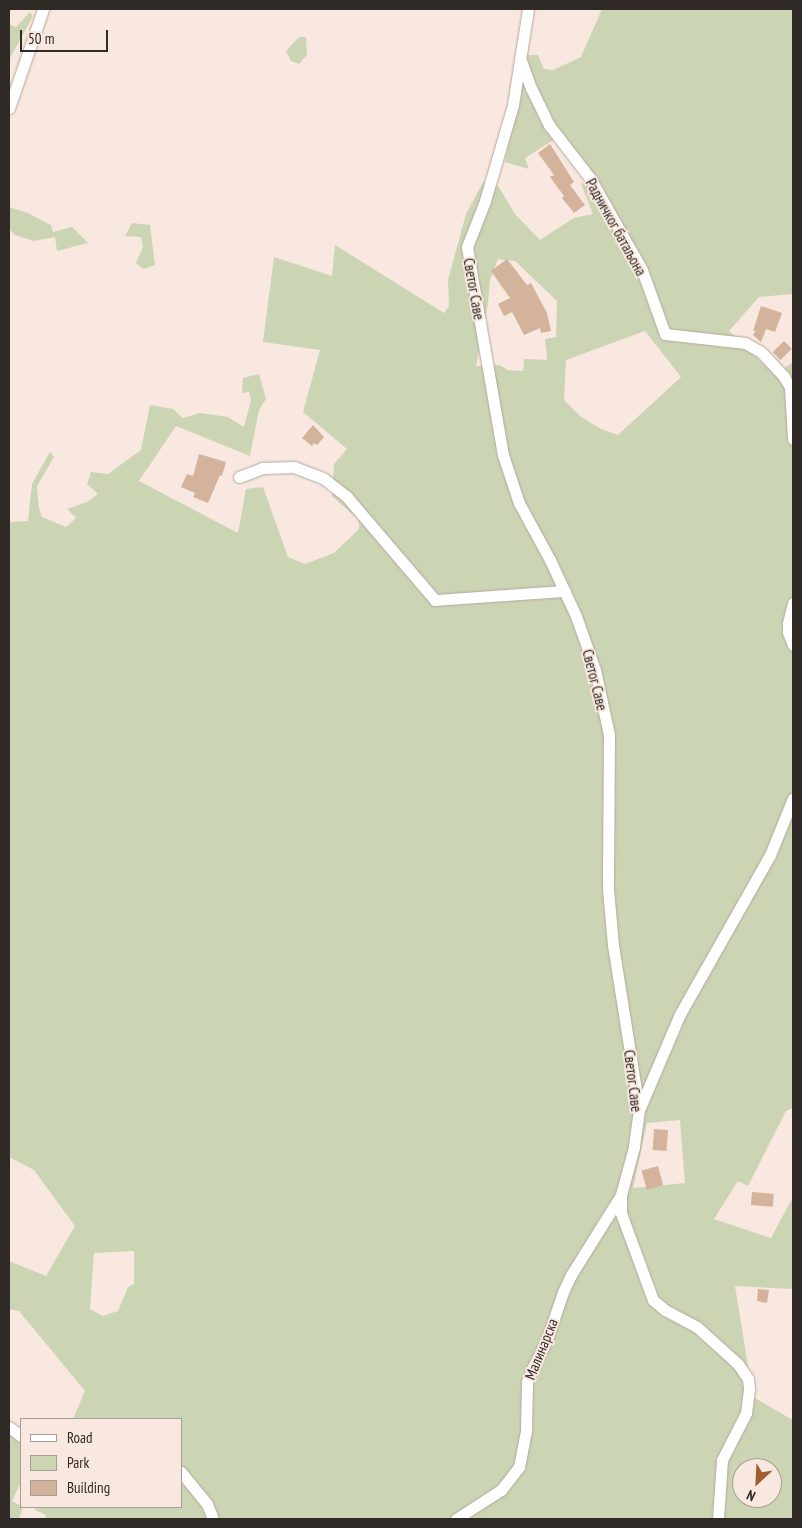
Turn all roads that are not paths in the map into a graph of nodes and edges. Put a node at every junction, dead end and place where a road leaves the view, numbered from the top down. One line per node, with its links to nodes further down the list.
1 (42, 9): 4 (street)
2 (528, 9): 3 (street, Светог Саве)
3 (520, 58): 5 (street, Радничког батаљона); 7 (street, Светог Саве)
4 (9, 108)
5 (793, 439)
6 (239, 477): 7 (street)
7 (565, 591): 11 (street, Светог Саве)
8 (793, 603): 9 (street)
9 (793, 646)
10 (793, 798): 11 (street)
11 (639, 1110): 12 (street, Светог Саве)
12 (621, 1194): 17 (street, Малинарска); 18 (street, Светог Саве)
13 (9, 1427): 14 (street)
14 (20, 1435)
15 (182, 1473): 16 (street)
16 (213, 1519)
17 (456, 1519)
18 (718, 1519)

